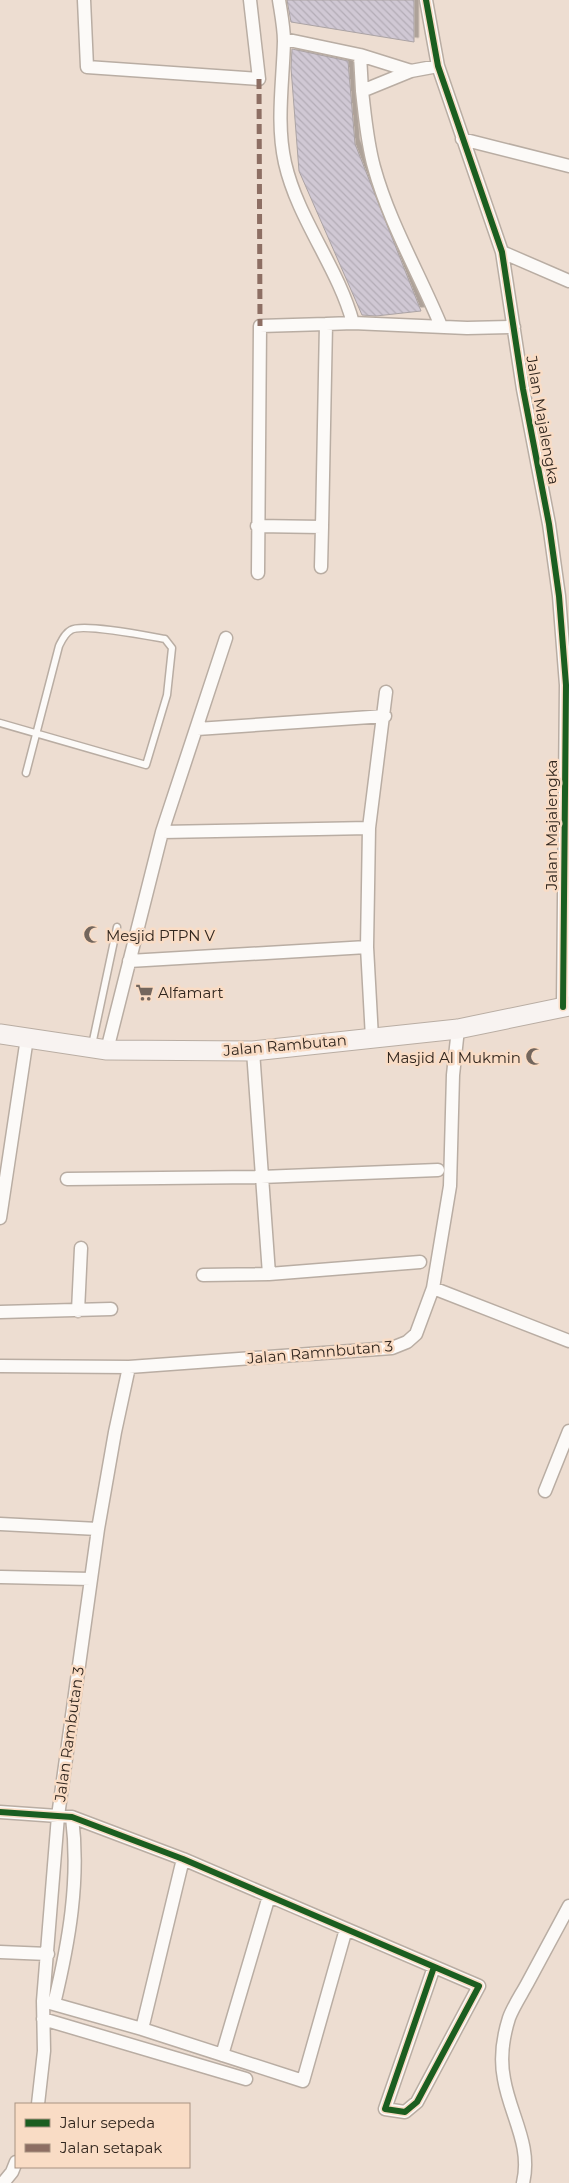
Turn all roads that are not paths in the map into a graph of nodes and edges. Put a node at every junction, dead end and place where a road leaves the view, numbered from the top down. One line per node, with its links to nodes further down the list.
1 (84, 0): 2 (street)
2 (250, 0)
3 (279, 0): 5 (street)
4 (426, 0): 7 (street, Jalan Majalengka)
5 (284, 40): 6 (street); 14 (street)
6 (360, 55): 8 (street); 9 (street)
7 (438, 66): 8 (street); 10 (street, Jalan Majalengka)
8 (411, 71): 9 (street)
9 (362, 91): 16 (street)
10 (462, 138): 11 (street); 12 (street, Jalan Majalengka)
11 (569, 166)
12 (502, 252): 13 (street); 17 (street, Jalan Majalengka)
13 (569, 281)
14 (353, 323): 15 (street); 16 (street)
15 (326, 324): 18 (street); 19 (street)
16 (440, 326): 17 (street)
17 (514, 327): 34 (street, Jalan Majalengka)
18 (258, 526): 19 (street); 21 (street)
19 (322, 527): 20 (street)
20 (321, 567)
21 (258, 573)
22 (226, 638): 26 (street)
23 (386, 692): 24 (street)
24 (385, 716): 26 (street); 29 (street)
25 (0, 723): 27 (lane)
26 (197, 729): 30 (street)
27 (36, 733): 27 (lane); 28 (lane)
28 (26, 773)
29 (369, 828): 30 (street); 32 (street)
30 (162, 832): 33 (street)
31 (117, 927): 39 (lane)
32 (367, 947): 33 (street); 38 (street)
33 (129, 961): 39 (street)
34 (566, 1006): 35 (main road, Jalan Rambutan)
35 (458, 1030): 38 (main road, Jalan Rambutan); 49 (street, Jalan Ramnbutan 3)
36 (0, 1034): 37 (main road, Jalan Rambutan)
37 (26, 1038): 39 (main road, Jalan Rambutan); 44 (street)
38 (372, 1038): 40 (main road, Jalan Rambutan)
39 (99, 1050): 40 (main road, Jalan Rambutan)
40 (253, 1051): 42 (street)
41 (438, 1170): 42 (street)
42 (261, 1177): 43 (street); 47 (street)
43 (67, 1179)
44 (0, 1218)
45 (81, 1248): 51 (street)
46 (420, 1262): 47 (street)
47 (269, 1274): 48 (street)
48 (203, 1275)
49 (432, 1288): 53 (street); 55 (street, Jalan Ramnbutan 3)
50 (111, 1309): 51 (street)
51 (78, 1311): 52 (street)
52 (0, 1312)
53 (569, 1341)
54 (0, 1366): 55 (street, Jalan Ramnbutan 3)
55 (129, 1367): 59 (street, Jalan Rambutan 3)
56 (569, 1431): 57 (street)
57 (545, 1491)
58 (0, 1524): 59 (street)
59 (98, 1529): 61 (street, Jalan Rambutan 3)
60 (2, 1577): 61 (street)
61 (91, 1579): 63 (street, Jalan Rambutan 3)
62 (0, 1812): 63 (street)
63 (58, 1816): 64 (street); 70 (street, Jalan Rambutan 3)
64 (72, 1816): 65 (street); 72 (street)
65 (183, 1859): 66 (street); 74 (street)
66 (268, 1896): 68 (street); 75 (street)
67 (569, 1906): 80 (street)
68 (346, 1929): 71 (street); 75 (street)
69 (0, 1952): 70 (street)
70 (48, 1954): 72 (street, Jalan Rambutan 3)
71 (434, 1967): 71 (street)
72 (48, 2002): 73 (street, Jalan Rambutan 3); 74 (street)
73 (43, 2019): 76 (street); 77 (street, Jalan Rambutan 3)
74 (142, 2029): 75 (street)
75 (222, 2055)
76 (246, 2079)
77 (38, 2103)
78 (15, 2164): 79 (street)
79 (3, 2183)
80 (523, 2183)

